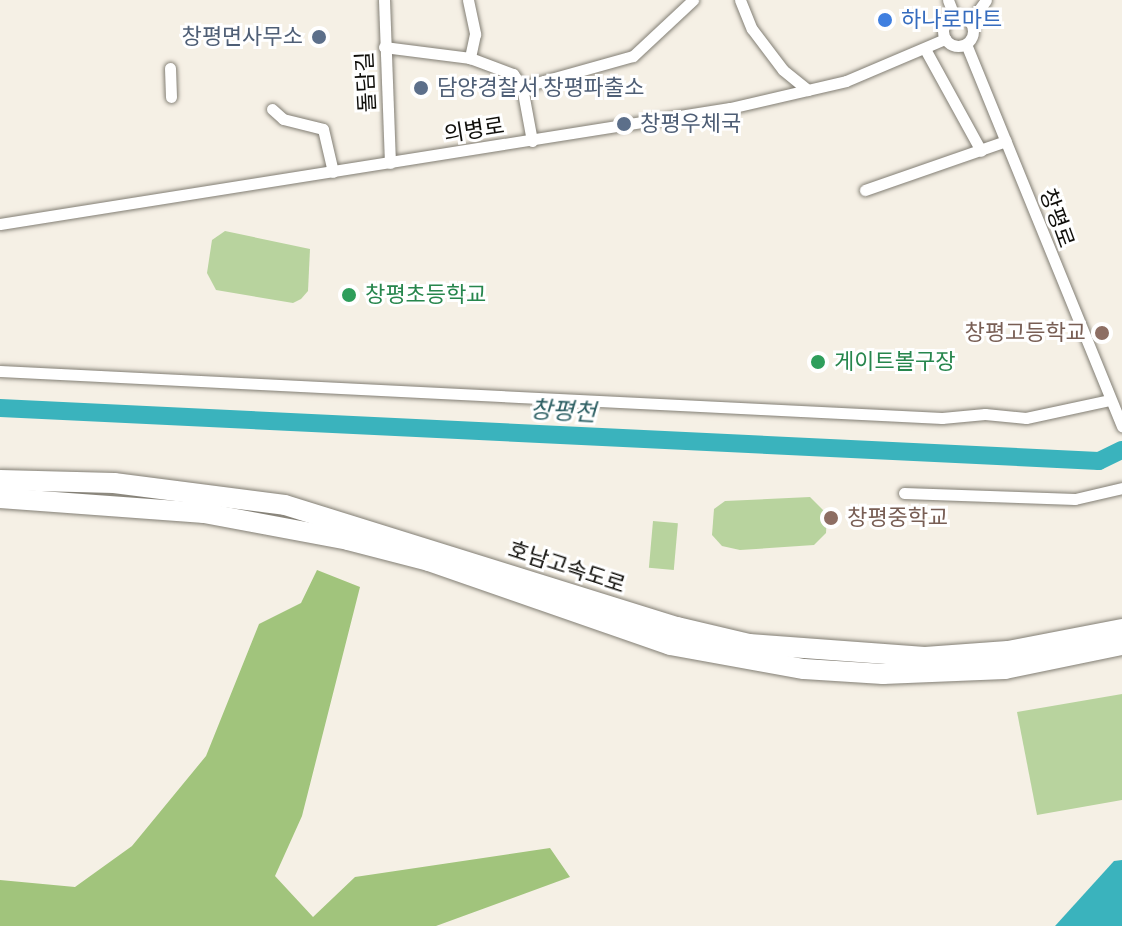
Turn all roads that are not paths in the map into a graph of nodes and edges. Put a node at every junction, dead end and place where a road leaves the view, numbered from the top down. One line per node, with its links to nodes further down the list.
1 (384, 0): 11 (street, 돌담길)
2 (693, 0): 15 (street)
3 (740, 0): 16 (street)
4 (948, 0): 7 (street)
5 (986, 0): 8 (street)
6 (467, 1): 13 (street)
7 (954, 16): 8 (street); 9 (street)
8 (970, 22): 10 (street)
9 (945, 39): 10 (street); 12 (street, 의병로)
10 (966, 44): 20 (street, 창평로)
11 (384, 47): 13 (street); 22 (street, 돌담길)
12 (925, 49): 16 (street, 의병로); 21 (street)
13 (470, 58): 15 (street)
14 (170, 68): 17 (street)
15 (522, 87): 19 (street)
16 (808, 90): 19 (street, 의병로)
17 (171, 97)
18 (272, 109): 23 (street)
19 (532, 141): 22 (street, 의병로)
20 (1006, 141): 21 (street); 27 (street, 창평로)
21 (981, 151): 24 (street)
22 (390, 163): 23 (street, 의병로)
23 (333, 172): 25 (street, 의병로)
24 (865, 190)
25 (0, 224)
26 (0, 371): 27 (street)
27 (1111, 403): 28 (street, 창평로)
28 (1122, 426)
29 (0, 480): 33 (highway, 호남고속도로)
30 (1122, 488): 31 (street)
31 (904, 493)
32 (0, 498): 34 (highway, 호남고속도로)
33 (1122, 629)
34 (1122, 645)

